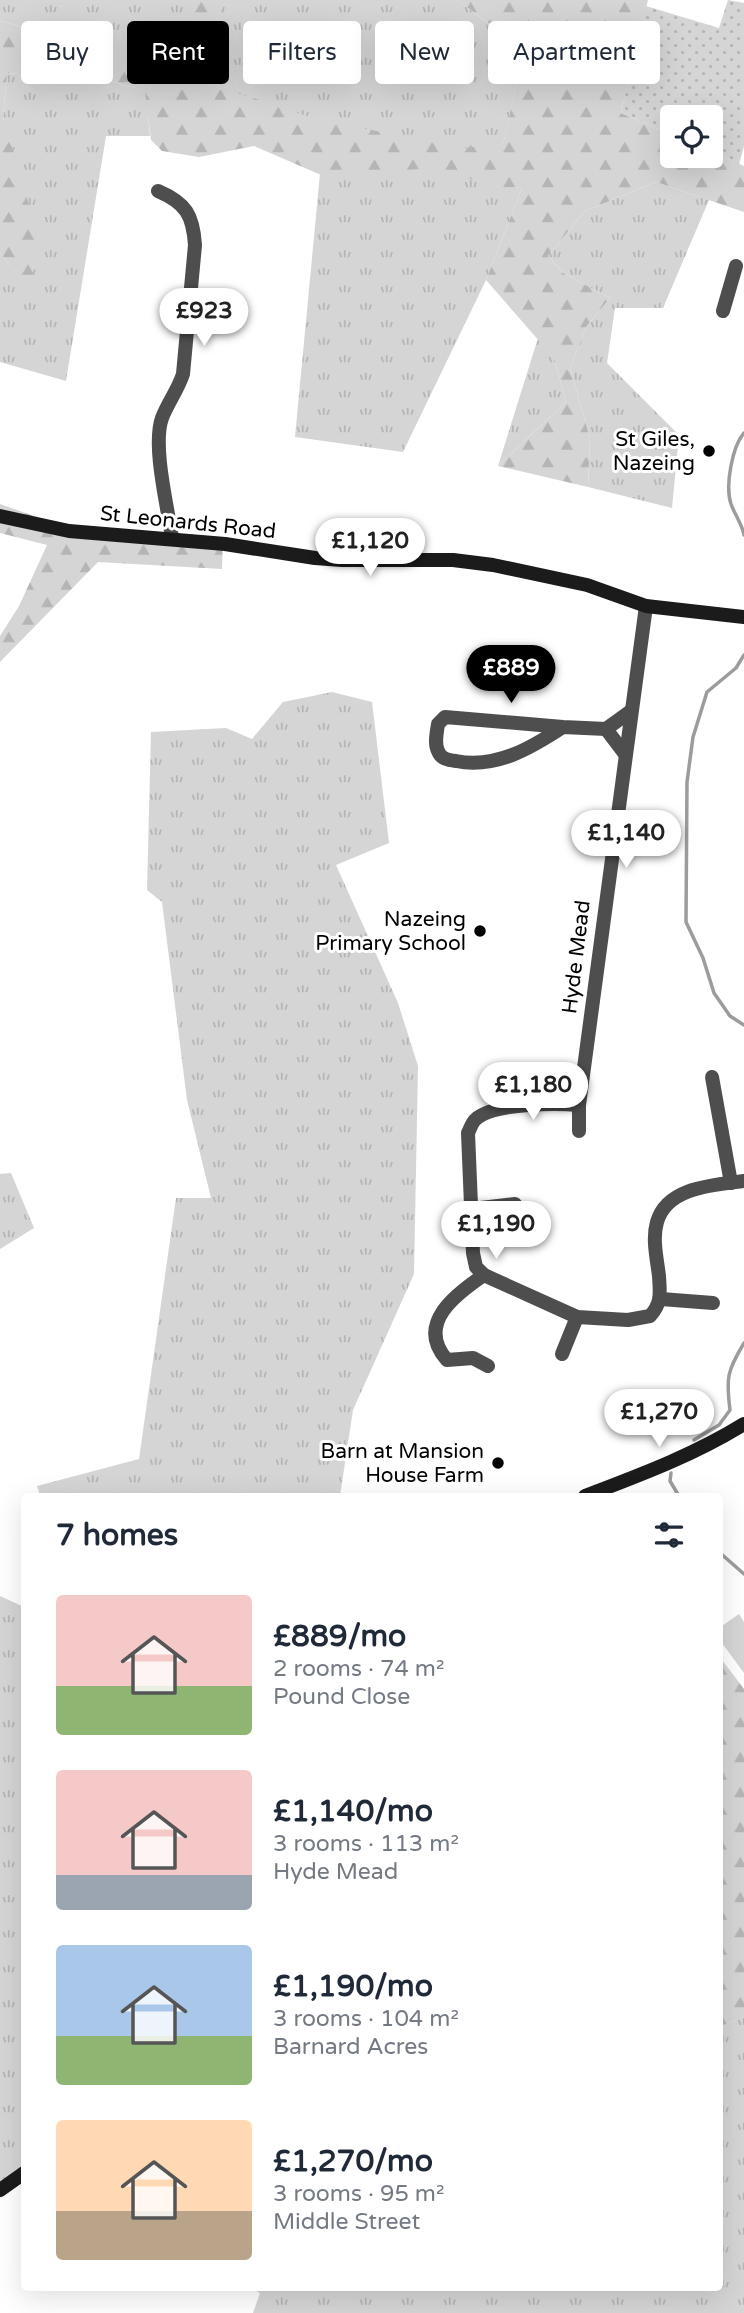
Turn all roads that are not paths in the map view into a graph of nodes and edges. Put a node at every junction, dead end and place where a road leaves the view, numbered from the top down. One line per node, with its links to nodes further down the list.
1 (158, 191): 6 (street)
2 (736, 266): 3 (street)
3 (737, 289): 4 (street)
4 (723, 311)
5 (0, 516): 6 (main road, St Leonards Road)
6 (172, 538): 7 (main road, St Leonards Road)
7 (646, 606): 8 (main road, St Leonards Road); 9 (street, Hyde Mead)
8 (744, 617)
9 (631, 711): 11 (street); 12 (street, Hyde Mead)
10 (563, 727): 10 (street); 11 (street)
11 (606, 729): 12 (street)
12 (625, 754): 14 (street, Hyde Mead)
13 (712, 1077): 16 (street)
14 (579, 1105): 15 (street, Hyde Mead); 18 (street)
15 (579, 1130)
16 (738, 1182): 20 (street)
17 (515, 1204): 18 (street)
18 (472, 1209): 19 (street)
19 (484, 1275): 22 (street); 24 (street)
20 (661, 1299): 21 (street); 22 (street)
21 (713, 1303)
22 (577, 1317): 23 (street)
23 (562, 1354)
24 (488, 1366)
25 (744, 1424): 26 (main road)
26 (593, 1493)
27 (21, 2175): 28 (main road)
28 (0, 2190)

